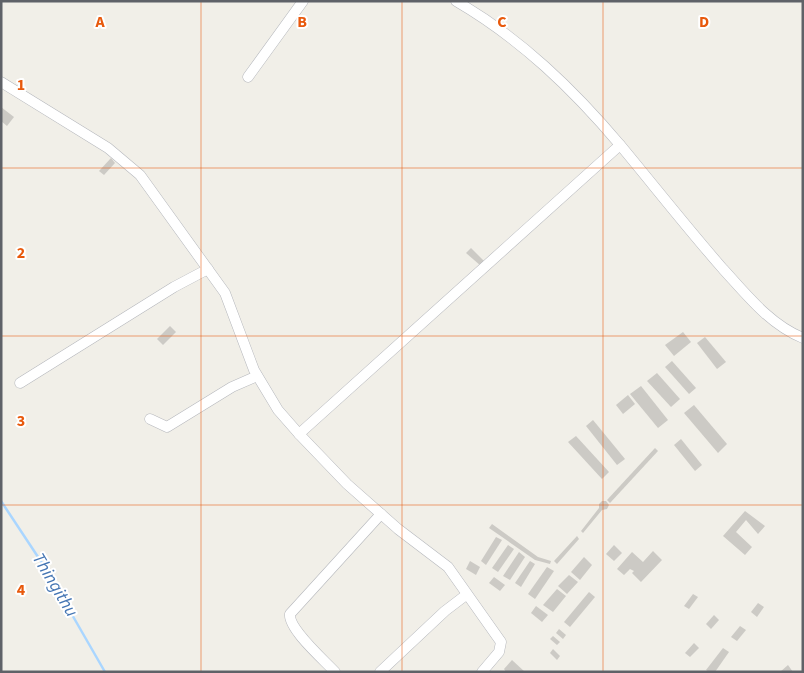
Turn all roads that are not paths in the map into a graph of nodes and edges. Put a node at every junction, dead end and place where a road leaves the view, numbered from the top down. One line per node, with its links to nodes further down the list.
1 (303, 1): 3 (street)
2 (456, 1): 5 (street)
3 (248, 77)
4 (1, 82): 6 (street)
5 (620, 145): 7 (street); 11 (street)
6 (208, 269): 8 (street); 9 (street)
7 (803, 338)
8 (257, 376): 10 (street); 11 (street)
9 (20, 383)
10 (150, 419)
11 (299, 434): 12 (street)
12 (381, 514): 13 (street); 14 (street)
13 (466, 595): 15 (street); 16 (street)
14 (335, 672)
15 (380, 672)
16 (482, 672)

